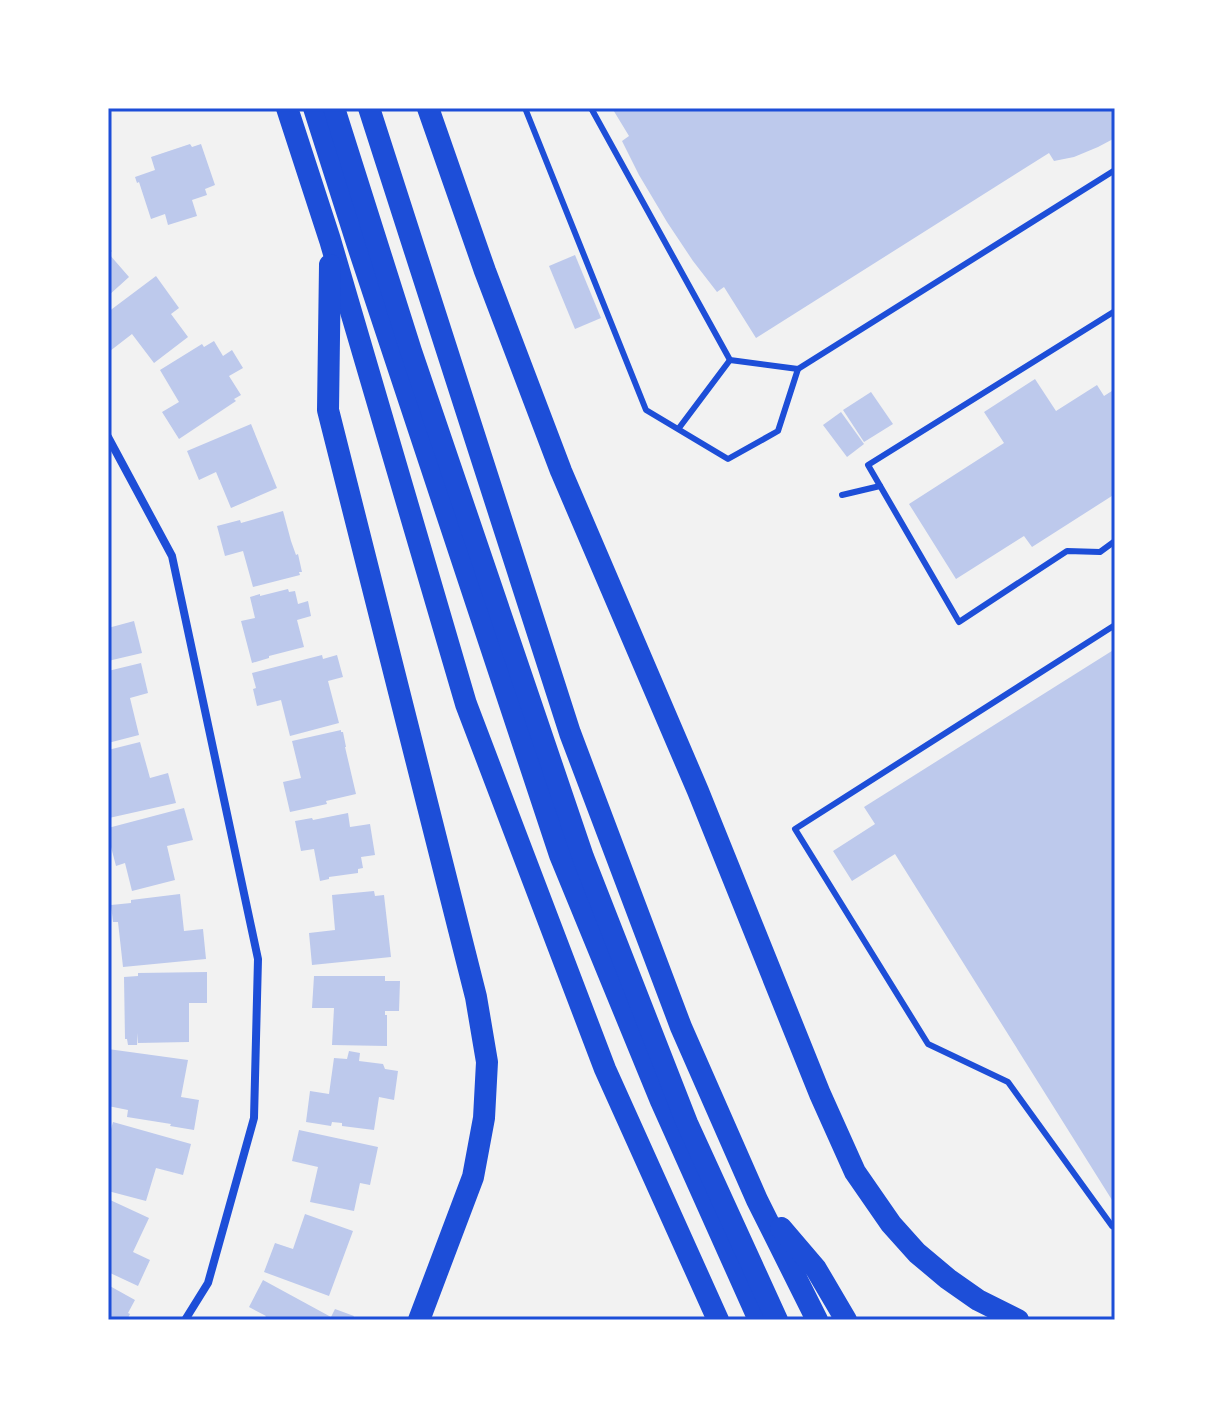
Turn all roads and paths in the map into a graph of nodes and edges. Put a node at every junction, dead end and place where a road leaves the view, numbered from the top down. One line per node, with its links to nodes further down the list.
1 (287, 108): 9 (highway)
2 (314, 108): 24 (highway)
3 (334, 108): 25 (highway)
4 (369, 108): 19 (highway)
5 (428, 108): 28 (highway)
6 (525, 108): 13 (lane)
7 (591, 108): 11 (lane)
8 (1115, 170): 12 (lane)
9 (330, 240): 22 (highway); 23 (highway)
10 (1115, 311): 15 (lane)
11 (730, 360): 12 (lane); 13 (lane)
12 (798, 369): 13 (lane)
13 (679, 428)
14 (108, 437): 21 (street)
15 (880, 486): 16 (lane); 17 (lane)
16 (842, 495)
17 (1115, 541)
18 (1115, 625): 20 (lane)
19 (757, 1200): 26 (highway); 27 (highway)
20 (1115, 1228)
21 (185, 1320)
22 (419, 1320)
23 (718, 1320)
24 (759, 1320)
25 (777, 1320)
26 (817, 1320)
27 (846, 1320)
28 (1018, 1320)

